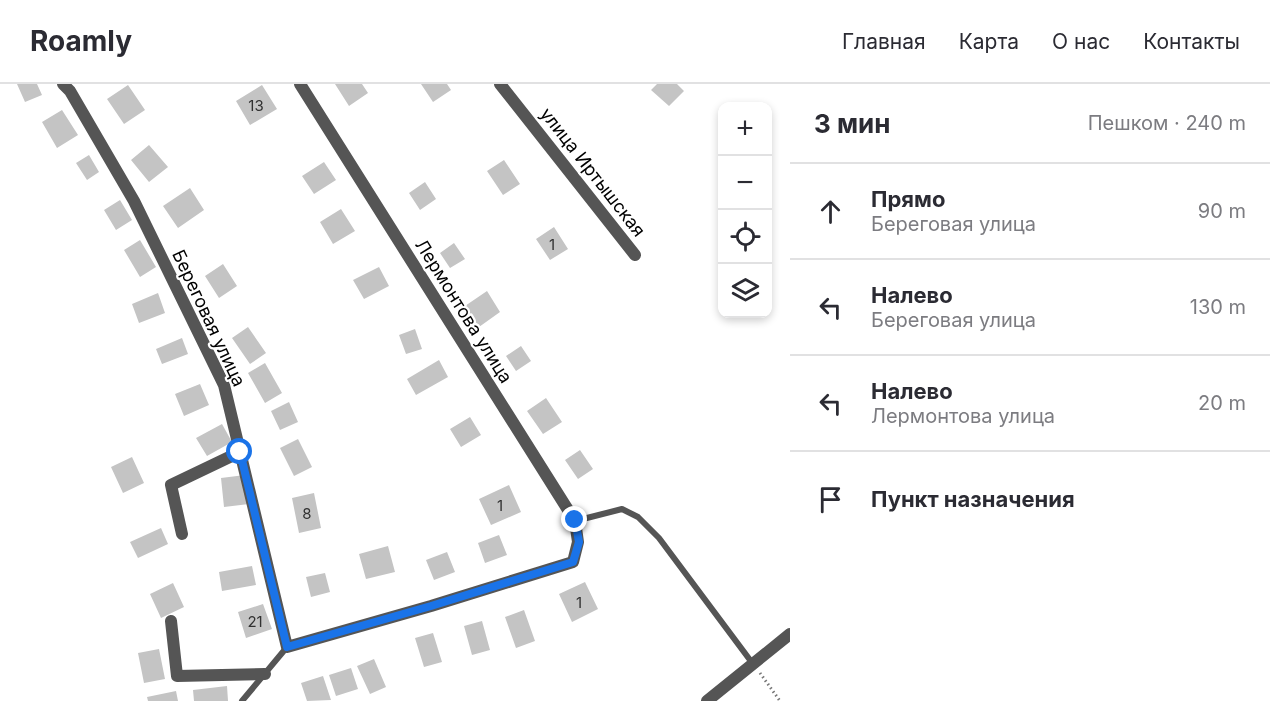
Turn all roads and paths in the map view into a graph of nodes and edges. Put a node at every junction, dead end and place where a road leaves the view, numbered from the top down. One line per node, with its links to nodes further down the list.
1 (63, 84): 5 (street, Береговая улица)
2 (300, 84): 6 (street, Лермонтова улица)
3 (500, 84): 4 (street, улица Иртышская)
4 (635, 255)
5 (240, 452): 7 (street); 10 (street, Береговая улица)
6 (575, 520): 10 (street, Лермонтова улица); 11 (lane)
7 (182, 534)
8 (171, 621): 12 (street)
9 (790, 634): 11 (street)
10 (287, 647): 12 (lane)
11 (753, 664): 14 (street); 15 (path)
12 (265, 674): 13 (lane)
13 (242, 701)
14 (707, 701)
15 (780, 701)

